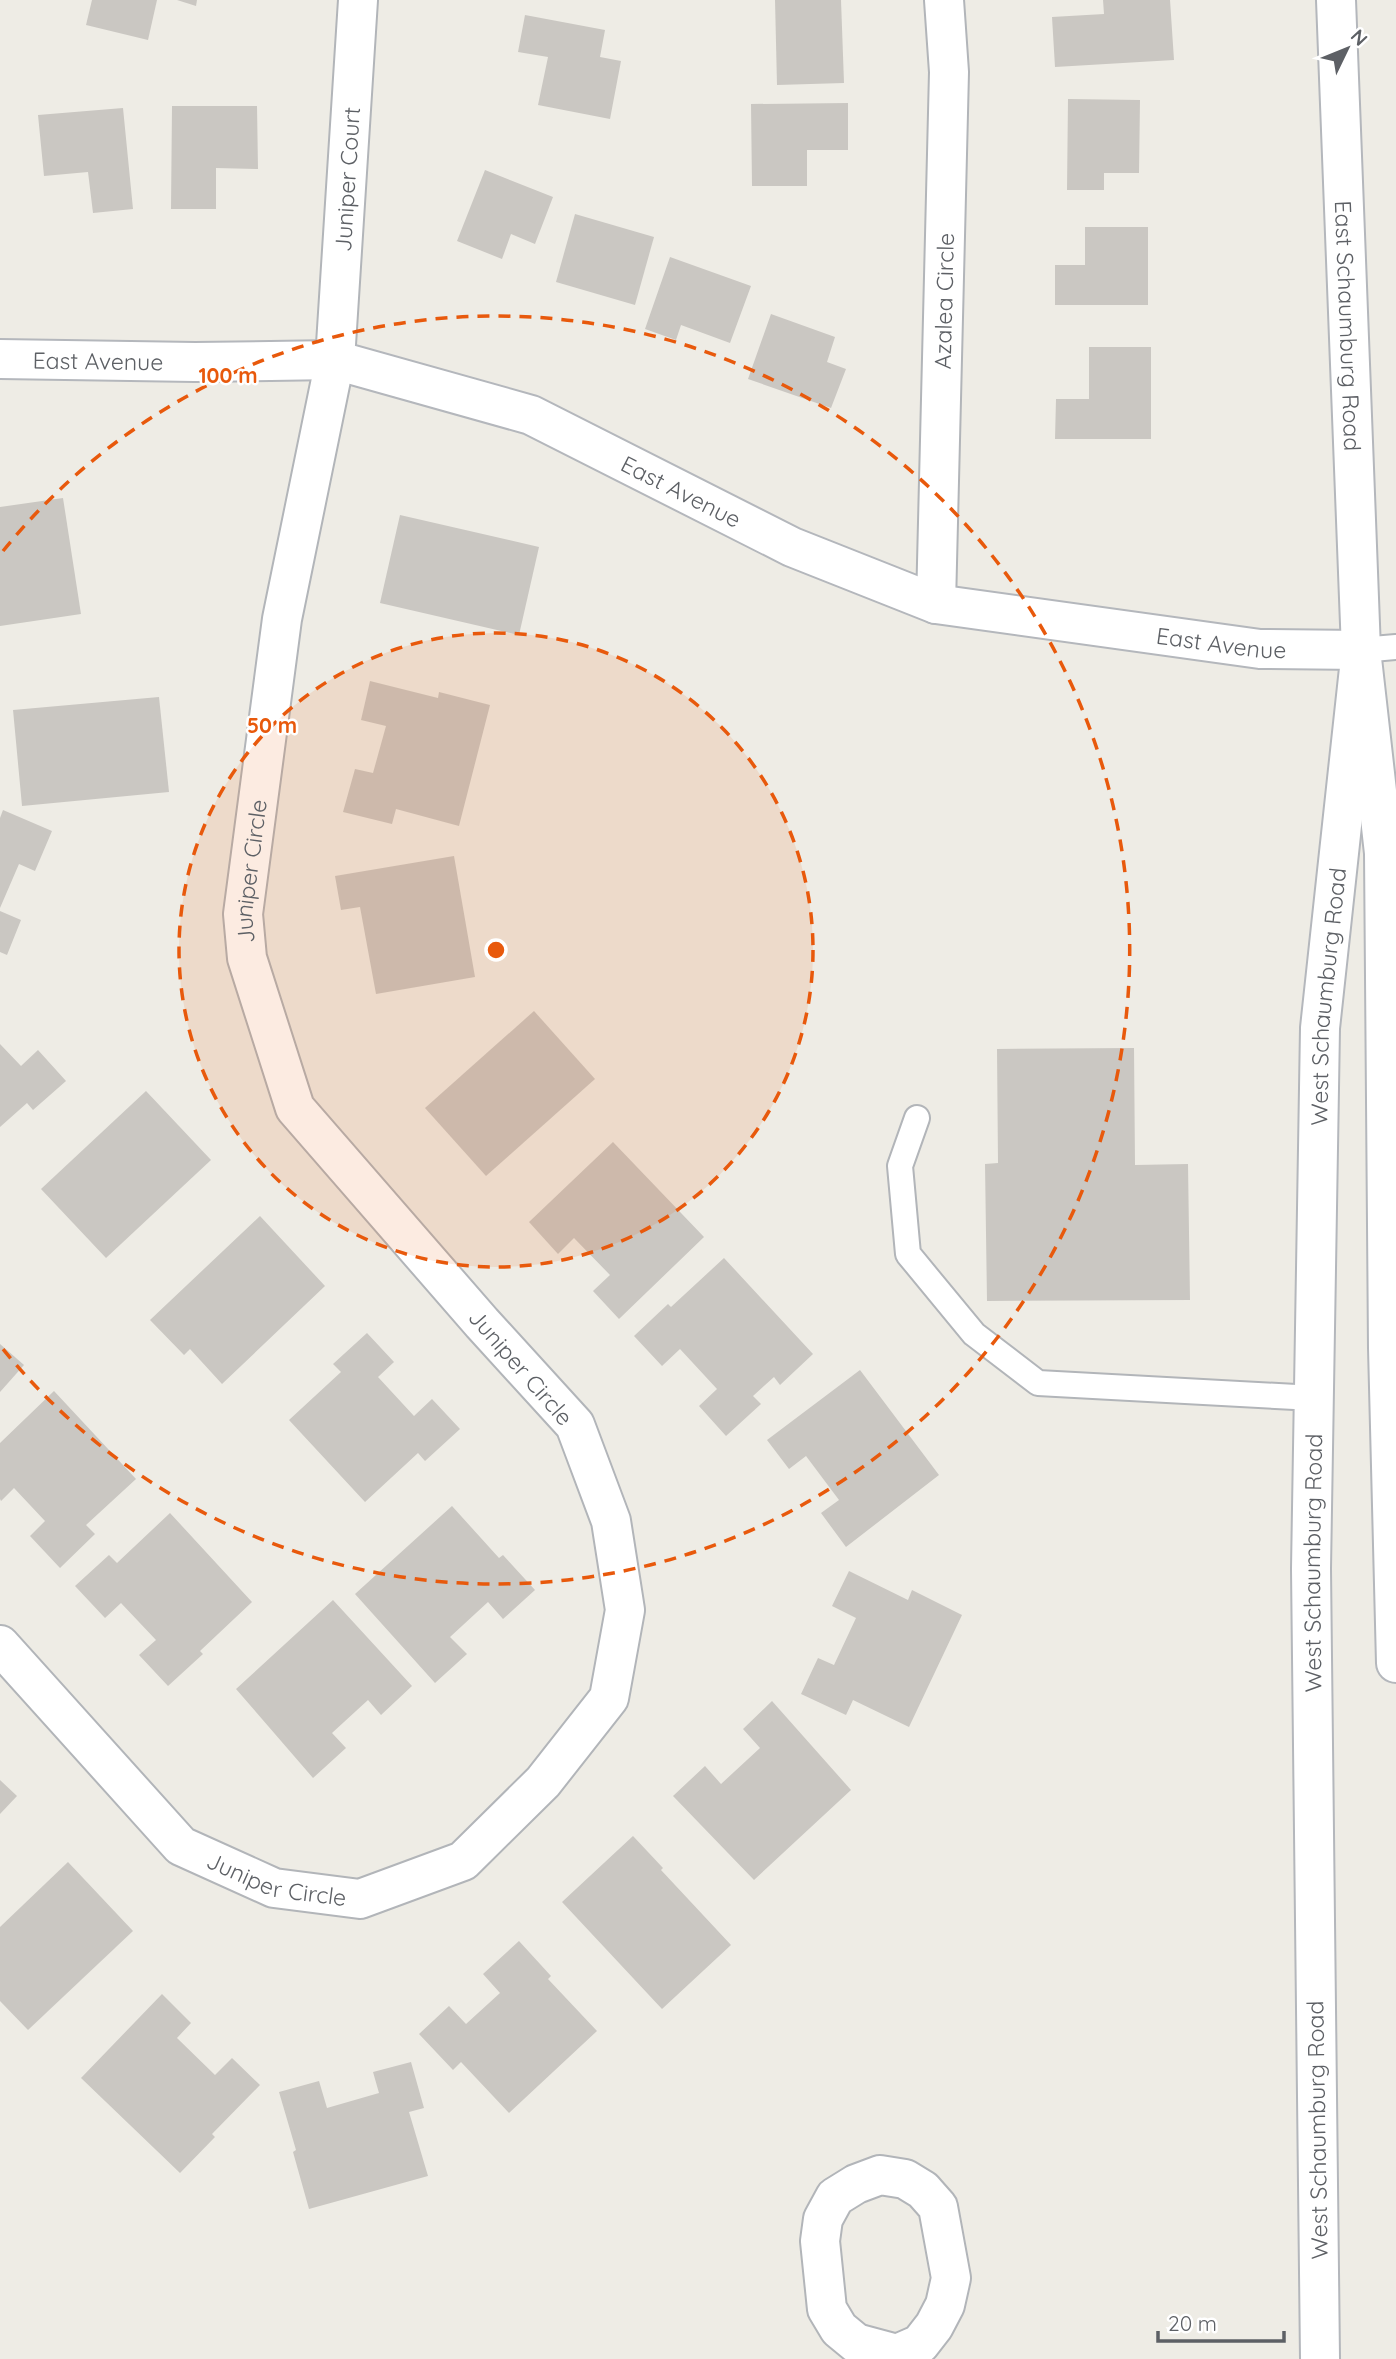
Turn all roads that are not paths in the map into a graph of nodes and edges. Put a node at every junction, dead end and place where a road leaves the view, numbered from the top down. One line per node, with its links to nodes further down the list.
1 (358, 0): 5 (street, Juniper Court)
2 (944, 0): 6 (street, Azalea Circle)
3 (1336, 0): 7 (street, East Schaumburg Road)
4 (0, 359): 5 (street, East Avenue)
5 (335, 360): 6 (street, East Avenue); 10 (street, Juniper Circle)
6 (936, 604): 7 (street, East Avenue)
7 (1378, 649): 9 (street, West Schaumburg Road); 11 (street, West Schaumburg Road)
8 (917, 1118): 9 (lane)
9 (1314, 1398): 13 (street, West Schaumburg Road)
10 (0, 1645)
11 (1396, 1663)
12 (897, 2356): 12 (street)
13 (1320, 2359)

